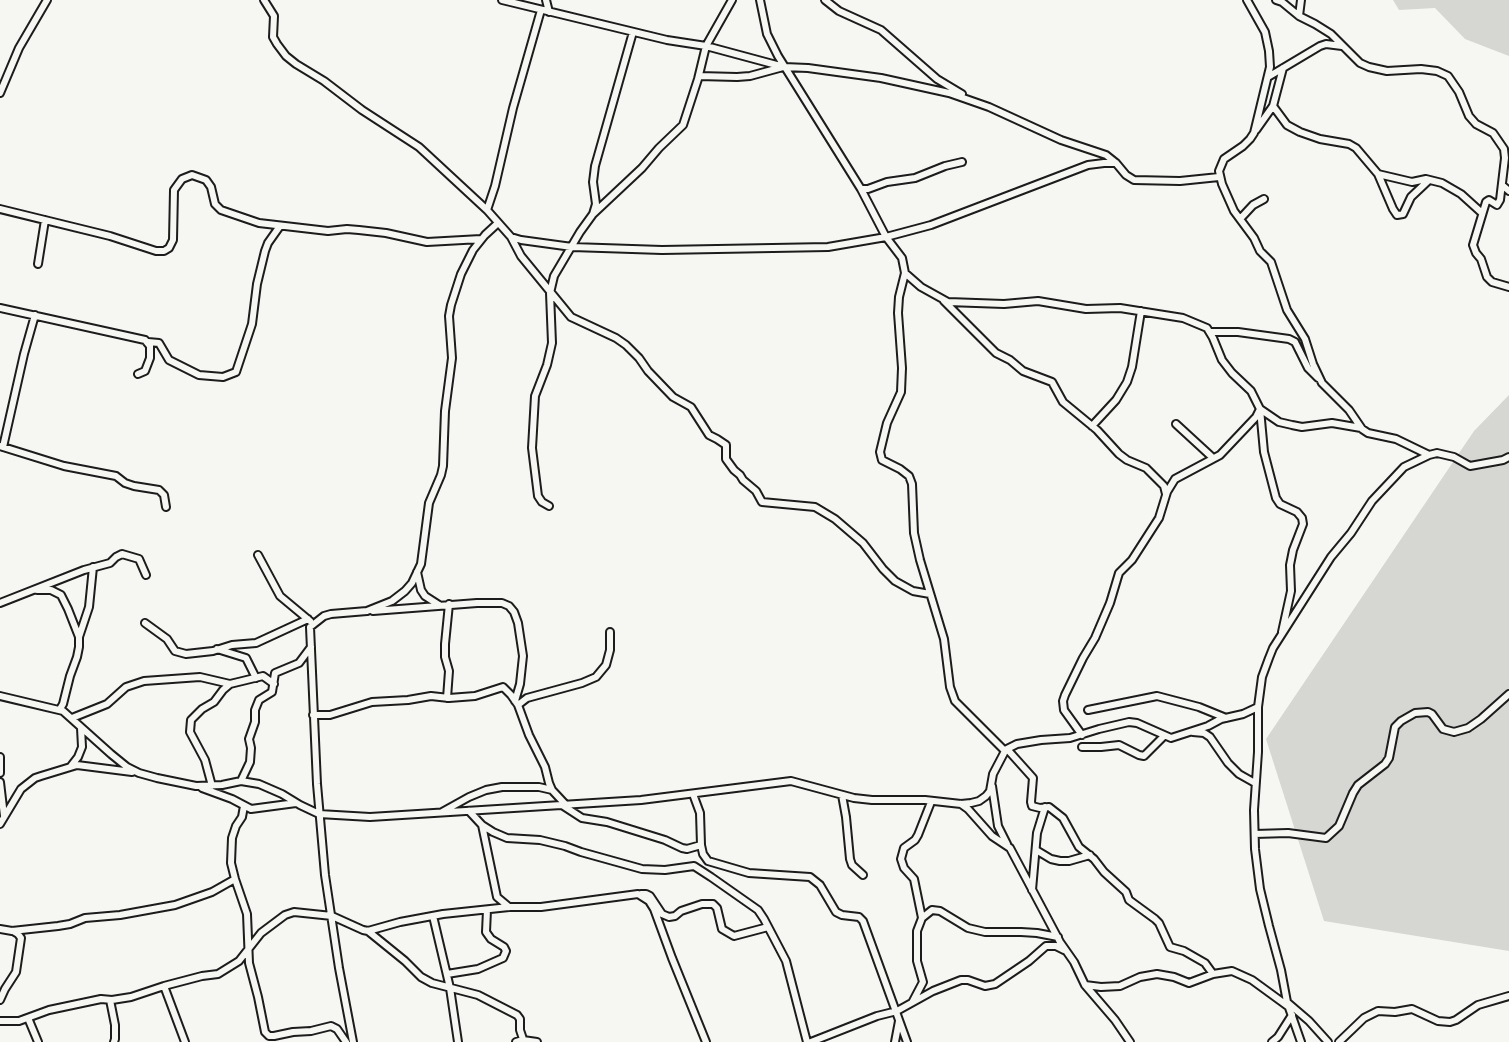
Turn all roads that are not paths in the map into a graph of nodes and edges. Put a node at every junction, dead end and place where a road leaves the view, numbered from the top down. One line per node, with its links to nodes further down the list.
1 (47, 0): 21 (street)
2 (264, 0): 35 (street)
3 (502, 0): 11 (street)
4 (546, 0): 12 (street)
5 (732, 0): 15 (street)
6 (760, 0): 17 (street)
7 (825, 0): 22 (street)
8 (1247, 0): 20 (street)
9 (1276, 0): 13 (street)
10 (1301, 0): 13 (street)
11 (541, 10): 12 (street); 35 (street)
12 (549, 12): 14 (street)
13 (1299, 16): 16 (street)
14 (633, 32): 15 (street); 37 (street)
15 (706, 46): 17 (street); 19 (street)
16 (1342, 46): 18 (street); 30 (street)
17 (784, 67): 19 (street); 22 (street); 31 (street)
18 (1283, 68): 20 (street); 23 (street)
19 (699, 76): 37 (street)
20 (1268, 77): 24 (street)
21 (0, 93)
22 (971, 100): 26 (street)
23 (1273, 106): 24 (street); 27 (street)
24 (1254, 133): 28 (street)
25 (962, 162): 31 (street)
26 (1116, 163): 28 (street); 43 (street)
27 (1378, 174): 29 (street); 29 (street)
28 (1219, 177): 38 (street)
29 (1429, 180): 36 (street)
30 (1502, 185): 32 (street); 36 (street)
31 (861, 190): 43 (street)
32 (1509, 190)
33 (1264, 199): 38 (street)
34 (0, 209): 39 (street)
35 (487, 210): 40 (street)
36 (1482, 213): 50 (street)
37 (593, 214): 45 (street)
38 (1240, 219): 59 (street)
39 (45, 220): 41 (street); 46 (street)
40 (498, 224): 42 (street); 44 (street)
41 (280, 226): 44 (street); 57 (street)
42 (511, 237): 45 (street); 51 (street)
43 (886, 237): 45 (street); 47 (street)
44 (481, 239): 73 (street)
45 (572, 247): 51 (street)
46 (38, 264)
47 (905, 273): 48 (street); 49 (street)
48 (903, 284): 49 (street); 76 (street)
49 (921, 287): 52 (street)
50 (1509, 287)
51 (550, 292): 69 (street); 76 (street)
52 (944, 301): 54 (street); 62 (street)
53 (0, 308): 55 (street)
54 (1141, 311): 56 (street); 62 (street)
55 (35, 316): 57 (street); 64 (street)
56 (1210, 332): 59 (street); 60 (street)
57 (148, 342): 58 (street)
58 (138, 374)
59 (1319, 378): 63 (street)
60 (1260, 409): 63 (street); 67 (street); 84 (street)
61 (1176, 424): 67 (street)
62 (1092, 426): 68 (street)
63 (1361, 428): 65 (street)
64 (1, 446): 70 (street)
65 (1429, 455): 66 (street); 84 (street)
66 (1509, 457)
67 (1213, 458): 68 (street)
68 (1166, 495): 103 (street)
69 (549, 506)
70 (166, 507)
71 (258, 555): 81 (street)
72 (93, 567): 74 (street); 75 (street); 85 (street)
73 (417, 572): 79 (street); 80 (street)
74 (146, 575)
75 (33, 589): 77 (street); 85 (street)
76 (930, 594): 106 (street)
77 (0, 603)
78 (449, 604): 79 (street); 93 (street); 94 (street)
79 (440, 605): 80 (street)
80 (367, 611): 81 (street)
81 (311, 621): 86 (street); 87 (street)
82 (145, 623): 87 (street)
83 (610, 632): 94 (street)
84 (1281, 636): 95 (street)
85 (79, 637): 96 (street)
86 (311, 647): 90 (street); 98 (street)
87 (217, 649): 88 (street)
88 (256, 678): 89 (street); 90 (street)
89 (230, 684): 99 (street); 116 (street)
90 (274, 684): 111 (street)
91 (1509, 694): 132 (street)
92 (0, 696): 96 (street)
93 (447, 698): 94 (street); 98 (street)
94 (516, 703): 117 (street)
95 (1258, 707): 100 (street); 114 (street)
96 (60, 709): 99 (street)
97 (1088, 710): 100 (street)
98 (313, 715): 127 (street)
99 (72, 718): 101 (street)
100 (1226, 718): 102 (street)
101 (81, 728): 108 (street); 109 (street)
102 (1190, 732): 104 (street); 114 (street)
103 (1082, 735): 104 (street); 106 (street)
104 (1164, 736): 105 (street)
105 (1082, 747)
106 (1006, 750): 113 (street); 125 (street)
107 (0, 757): 110 (street)
108 (71, 766): 109 (street); 129 (street)
109 (139, 772): 115 (street)
110 (0, 773)
111 (241, 781): 116 (street); 121 (street)
112 (0, 782): 129 (street)
113 (992, 783): 122 (street); 134 (street)
114 (1255, 783): 132 (street)
115 (196, 786): 116 (street); 124 (street)
116 (212, 786)
117 (552, 790): 123 (street); 128 (street)
118 (693, 794): 119 (street); 123 (street); 133 (street)
119 (842, 795): 120 (street); 137 (street)
120 (931, 802): 122 (street); 145 (street)
121 (296, 803): 124 (street); 127 (street)
122 (961, 804): 134 (street)
123 (564, 805): 126 (street); 133 (street)
124 (244, 806): 138 (street)
125 (1046, 807): 135 (street); 136 (street)
126 (469, 811): 128 (street); 131 (street)
127 (319, 814): 128 (street); 143 (street)
128 (438, 814)
129 (4, 816): 130 (street)
130 (0, 824)
131 (482, 825): 141 (street); 146 (street)
132 (1255, 834): 162 (street)
133 (701, 845): 163 (street)
134 (1007, 845): 139 (street)
135 (1036, 850): 136 (street); 139 (street)
136 (1090, 855): 154 (street)
137 (863, 875)
138 (234, 879): 148 (street); 151 (street)
139 (1032, 891): 150 (street)
140 (634, 895): 141 (street); 146 (street); 178 (street)
141 (509, 907): 142 (street)
142 (487, 910): 144 (street); 153 (street)
143 (332, 916): 149 (street); 151 (street); 174 (street)
144 (433, 916): 149 (street); 153 (street)
145 (922, 918): 150 (street); 161 (street)
146 (768, 927): 179 (street)
147 (0, 928): 148 (street)
148 (12, 931): 159 (street)
149 (368, 931): 157 (street)
150 (1058, 937): 152 (street)
151 (249, 947): 155 (street); 168 (street)
152 (1067, 951): 156 (street); 161 (street)
153 (447, 974): 157 (street)
154 (1213, 974): 156 (street); 162 (street)
155 (164, 986): 160 (street); 172 (street)
156 (1085, 986): 183 (street)
157 (450, 988): 169 (street); 175 (street)
158 (1509, 996): 187 (street)
159 (0, 1000)
160 (110, 1000): 165 (street); 171 (street)
161 (913, 1002): 163 (street)
162 (1288, 1005): 164 (street); 186 (street)
163 (896, 1011): 167 (street); 180 (street)
164 (1292, 1015): 184 (street); 185 (street)
165 (28, 1018): 166 (street); 170 (street)
166 (2, 1020)
167 (899, 1020): 181 (street); 182 (street)
168 (268, 1038): 173 (street)
169 (524, 1041): 176 (street); 177 (street)
170 (38, 1042)
171 (114, 1042)
172 (185, 1042)
173 (346, 1042)
174 (353, 1042)
175 (458, 1042)
176 (516, 1042)
177 (537, 1042)
178 (706, 1042)
179 (807, 1042)
180 (810, 1042)
181 (895, 1042)
182 (907, 1042)
183 (1130, 1042)
184 (1272, 1042)
185 (1301, 1042)
186 (1328, 1042)
187 (1339, 1042)

